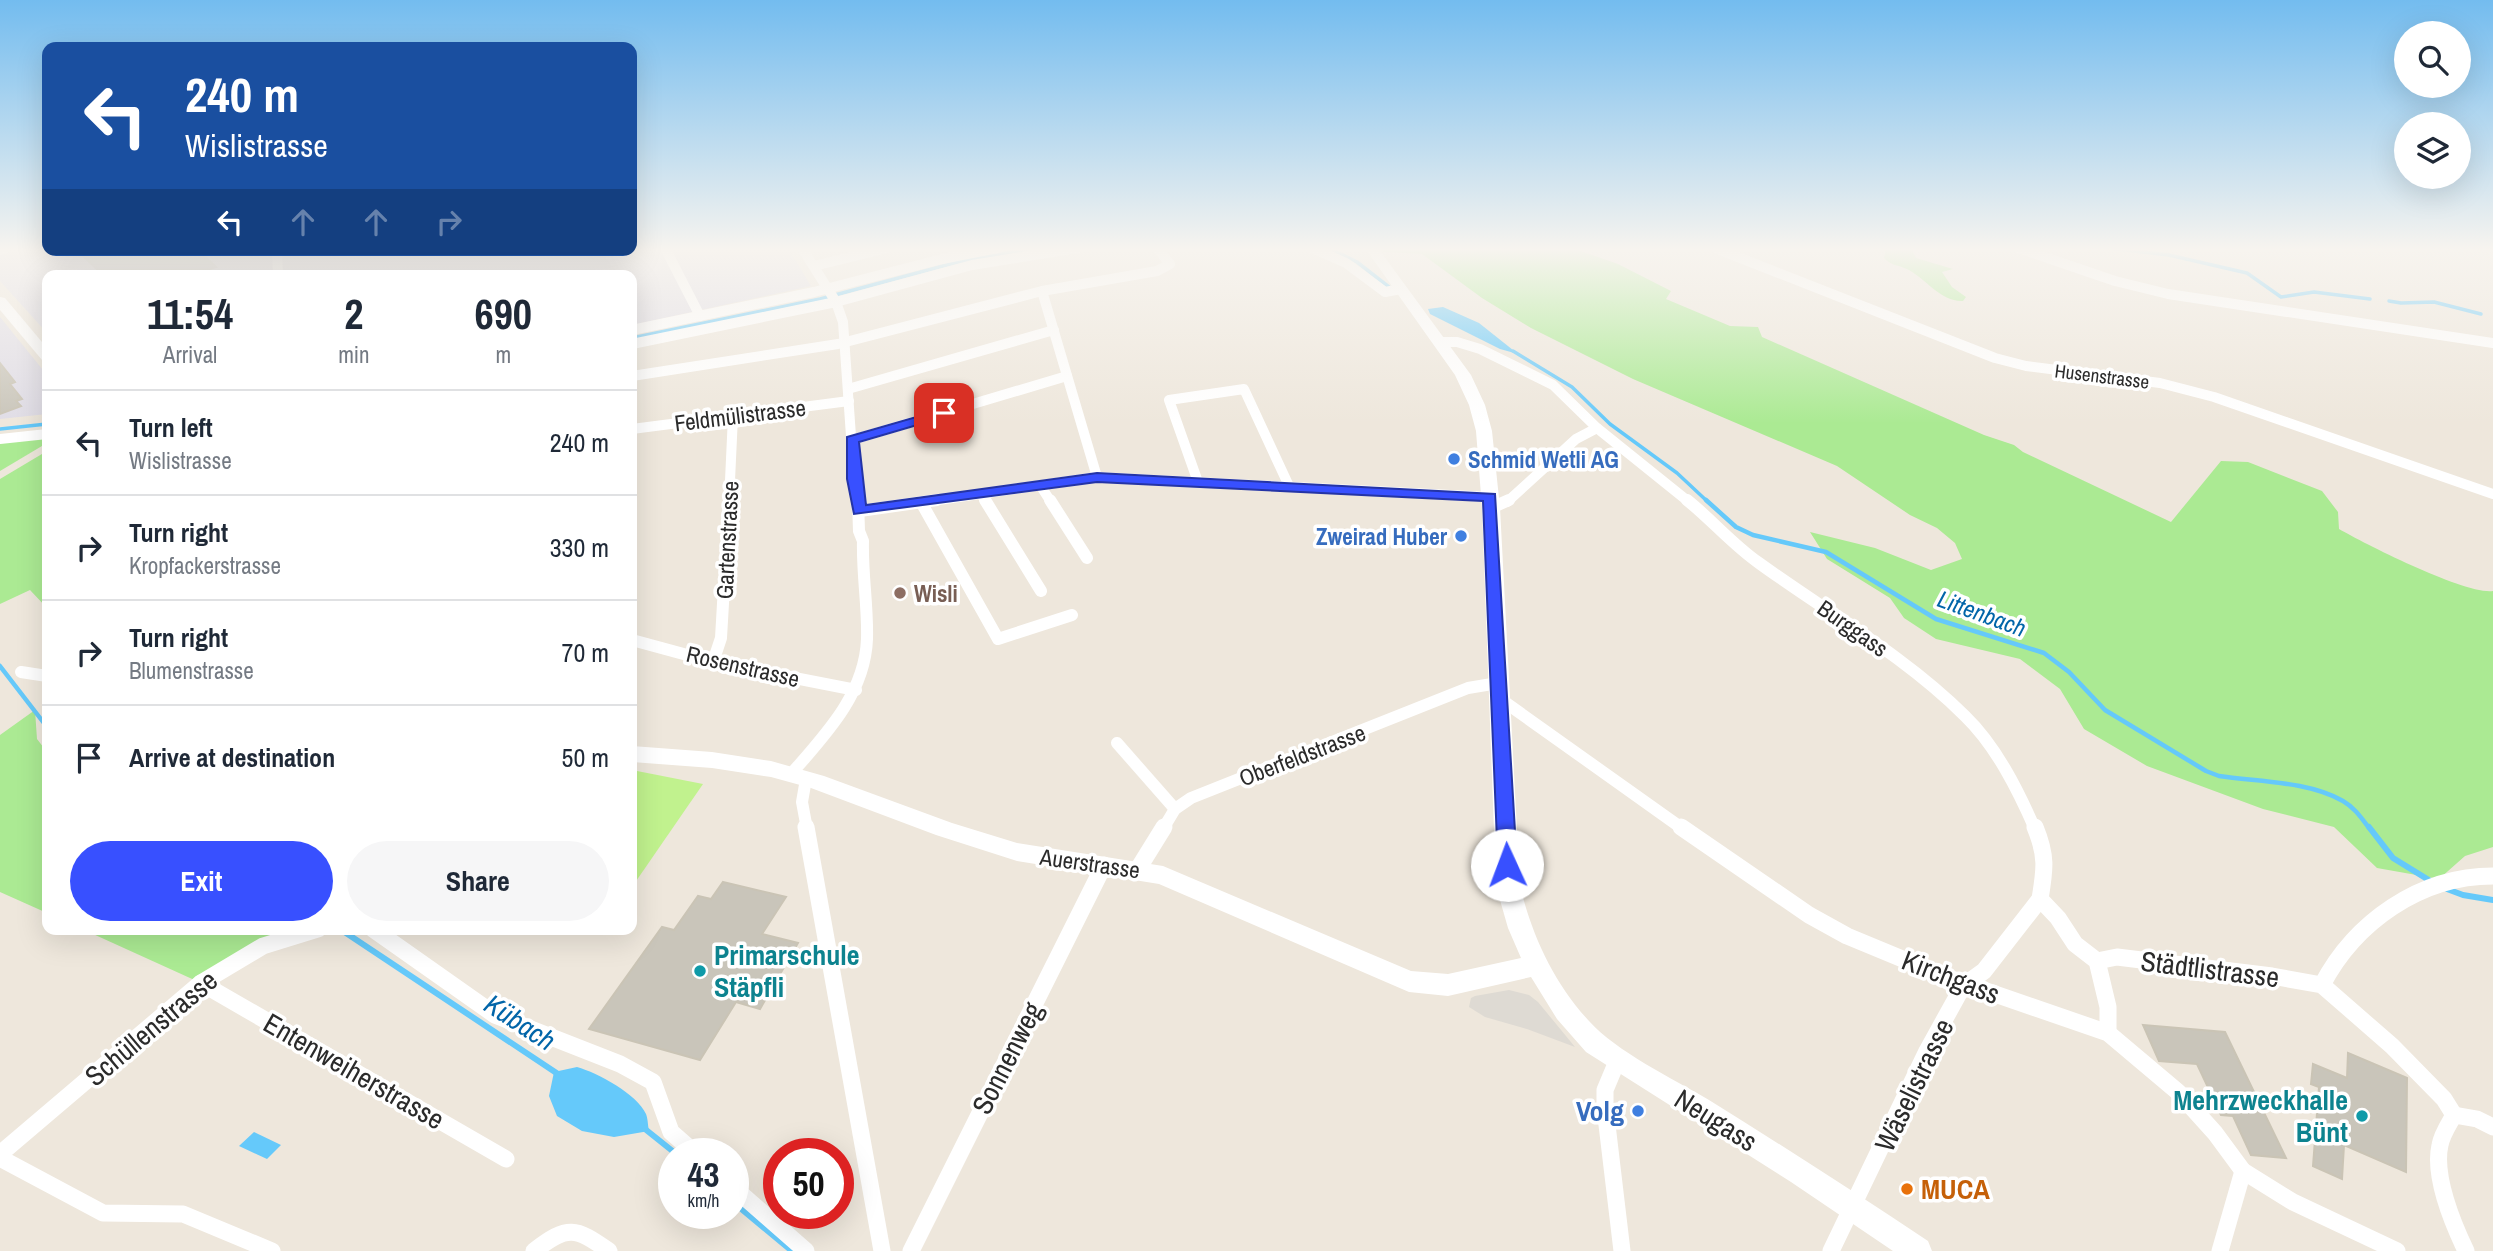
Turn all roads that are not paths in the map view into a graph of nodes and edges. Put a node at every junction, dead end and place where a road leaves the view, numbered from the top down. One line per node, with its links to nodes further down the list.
1 (5, 306): 18 (main road)
2 (695, 306): 11 (street)
3 (760, 306): 11 (street)
4 (786, 306): 16 (street)
5 (835, 306): 14 (street)
6 (980, 306): 14 (street)
7 (1047, 306): 13 (street)
8 (1414, 306): 15 (main road, Neugass)
9 (1863, 306): 33 (street, Husenstrasse)
10 (2247, 306): 17 (street)
11 (700, 316): 12 (street)
12 (637, 329)
13 (1054, 330): 20 (street); 21 (street, Feldmülistrasse)
14 (846, 342): 19 (street); 21 (street)
15 (1441, 342): 24 (street, Burggass); 35 (main road, Neugass)
16 (637, 343)
17 (2493, 343)
18 (42, 351)
19 (637, 375)
20 (1067, 376): 27 (street); 28 (street)
21 (849, 395): 22 (street, Feldmülistrasse); 27 (street)
22 (733, 416): 23 (street, Feldmülistrasse); 41 (street, Gartenstrasse)
23 (637, 428)
24 (1597, 428): 35 (street); 55 (street, Burggass)
25 (42, 435): 26 (street)
26 (0, 439)
27 (852, 440): 36 (street)
28 (1097, 477): 29 (street); 30 (street)
29 (1198, 482): 31 (street); 31 (street)
30 (1040, 485): 32 (street); 37 (street)
31 (1289, 486): 35 (street)
32 (981, 494): 34 (street); 38 (street)
33 (2493, 494)
34 (921, 502): 36 (street); 39 (street)
35 (1491, 502): 45 (main road, Neugass)
36 (860, 511): 44 (street)
37 (1087, 558)
38 (1041, 591)
39 (1072, 615)
40 (637, 641): 41 (street, Rosenstrasse)
41 (713, 662): 44 (street, Rosenstrasse)
42 (21, 671): 43 (street)
43 (42, 675)
44 (856, 690): 48 (street)
45 (1498, 691): 49 (street, Oberfeldstrasse); 59 (main road, Neugass); 61 (street, Kirchgass)
46 (1117, 743): 49 (street)
47 (637, 754): 48 (main road, Auerstrasse)
48 (798, 776): 50 (main road, Auerstrasse); 77 (street)
49 (1175, 809): 51 (street, Oberfeldstrasse)
50 (1104, 866): 51 (main road, Auerstrasse); 78 (street, Sonnenweg)
51 (1138, 869): 59 (main road, Auerstrasse)
52 (2493, 876): 53 (street)
53 (2449, 879): 54 (street)
54 (2425, 891): 62 (street)
55 (2040, 899): 58 (street); 61 (street, Wäselistrasse)
56 (299, 935): 60 (street, Schüllenstrasse)
57 (382, 935): 67 (street)
58 (2097, 961): 62 (street, Städtlistrasse); 63 (street)
59 (1538, 965): 64 (main road, Neugass)
60 (201, 983): 68 (street, Schüllenstrasse); 69 (street, Entenweiherstrasse)
61 (1964, 983): 63 (street, Kirchgass); 72 (street, Wäselistrasse)
62 (2322, 985): 65 (street)
63 (2108, 1033): 70 (street, Kirchgass)
64 (1618, 1059): 72 (main road, Neugass); 79 (street)
65 (2454, 1115): 66 (street); 84 (street)
66 (2493, 1126)
67 (678, 1138)
68 (0, 1156): 73 (street)
69 (506, 1159)
70 (2243, 1171): 82 (street); 83 (street, Kirchgass)
71 (749, 1201): 76 (street)
72 (1852, 1210): 80 (street, Wäselistrasse); 81 (main road, Neugass)
73 (272, 1251)
74 (534, 1251): 75 (street)
75 (608, 1251)
76 (806, 1251)
77 (882, 1251)
78 (911, 1251)
79 (1622, 1251)
80 (1831, 1251)
81 (1918, 1251)
82 (2220, 1251)
83 (2397, 1251)
84 (2466, 1251)

